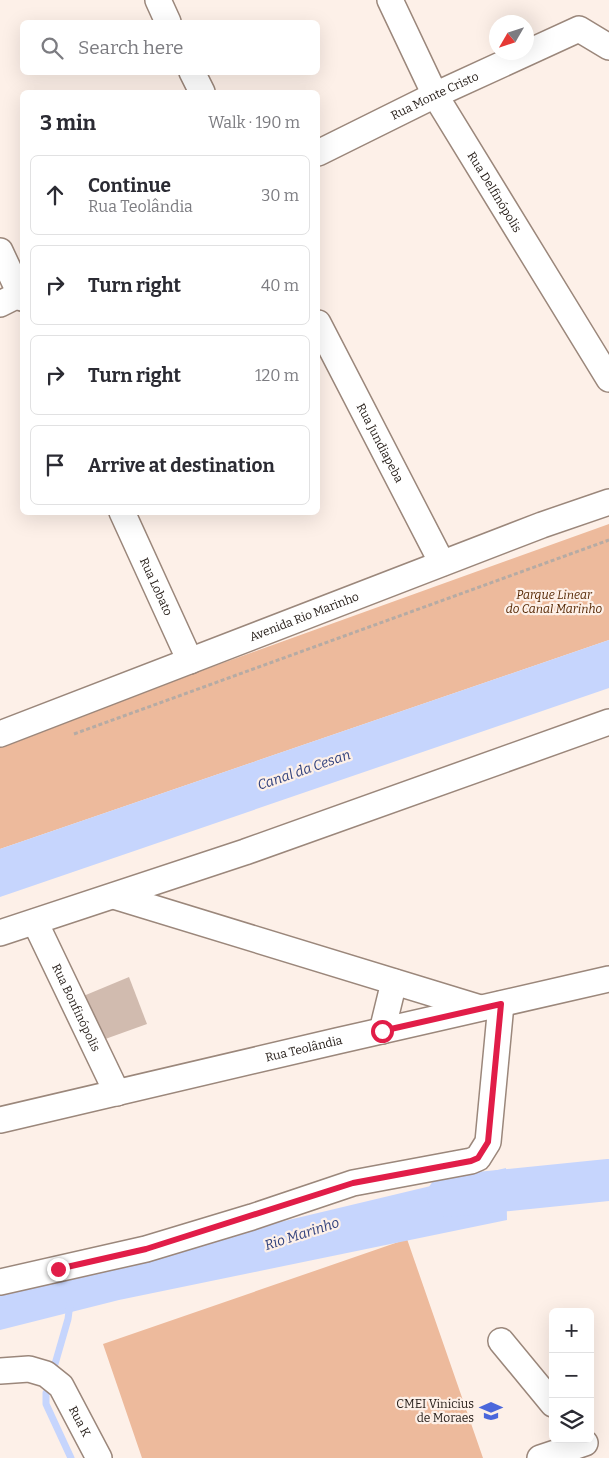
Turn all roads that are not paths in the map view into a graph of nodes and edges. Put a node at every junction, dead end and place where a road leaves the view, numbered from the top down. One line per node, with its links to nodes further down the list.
1 (158, 0): 3 (street)
2 (390, 0): 7 (street, Rua Delfinópolis)
3 (167, 20)
4 (609, 47): 7 (street, Rua Monte Cristo)
5 (194, 75): 6 (street)
6 (201, 90)
7 (435, 95): 8 (street, Rua Monte Cristo); 12 (street, Rua Delfinópolis)
8 (320, 152)
9 (0, 251): 10 (street)
10 (16, 297)
11 (320, 327): 15 (street, Rua Jundiapeba)
12 (609, 378)
13 (609, 502): 15 (street, Avenida Rio Marinho)
14 (123, 515): 16 (street, Rua Lobato)
15 (442, 563): 16 (street, Avenida Rio Marinho)
16 (190, 661): 18 (street, Avenida Rio Marinho)
17 (609, 722): 19 (street)
18 (0, 734)
19 (114, 896): 20 (street); 23 (street)
20 (35, 922): 21 (street); 26 (street, Rua Bonfinópolis)
21 (0, 933)
22 (609, 979): 24 (street, Rua Teolândia)
23 (394, 982): 24 (street); 25 (street)
24 (491, 1006): 25 (street, Rua Teolândia); 28 (street)
25 (382, 1031): 26 (street, Rua Teolândia)
26 (117, 1093): 27 (street, Rua Teolândia)
27 (0, 1120)
28 (0, 1282)
29 (501, 1341): 31 (street)
30 (0, 1371): 33 (street, Rua K)
31 (549, 1399)
32 (588, 1447): 34 (street)
33 (99, 1458)
34 (540, 1458)

